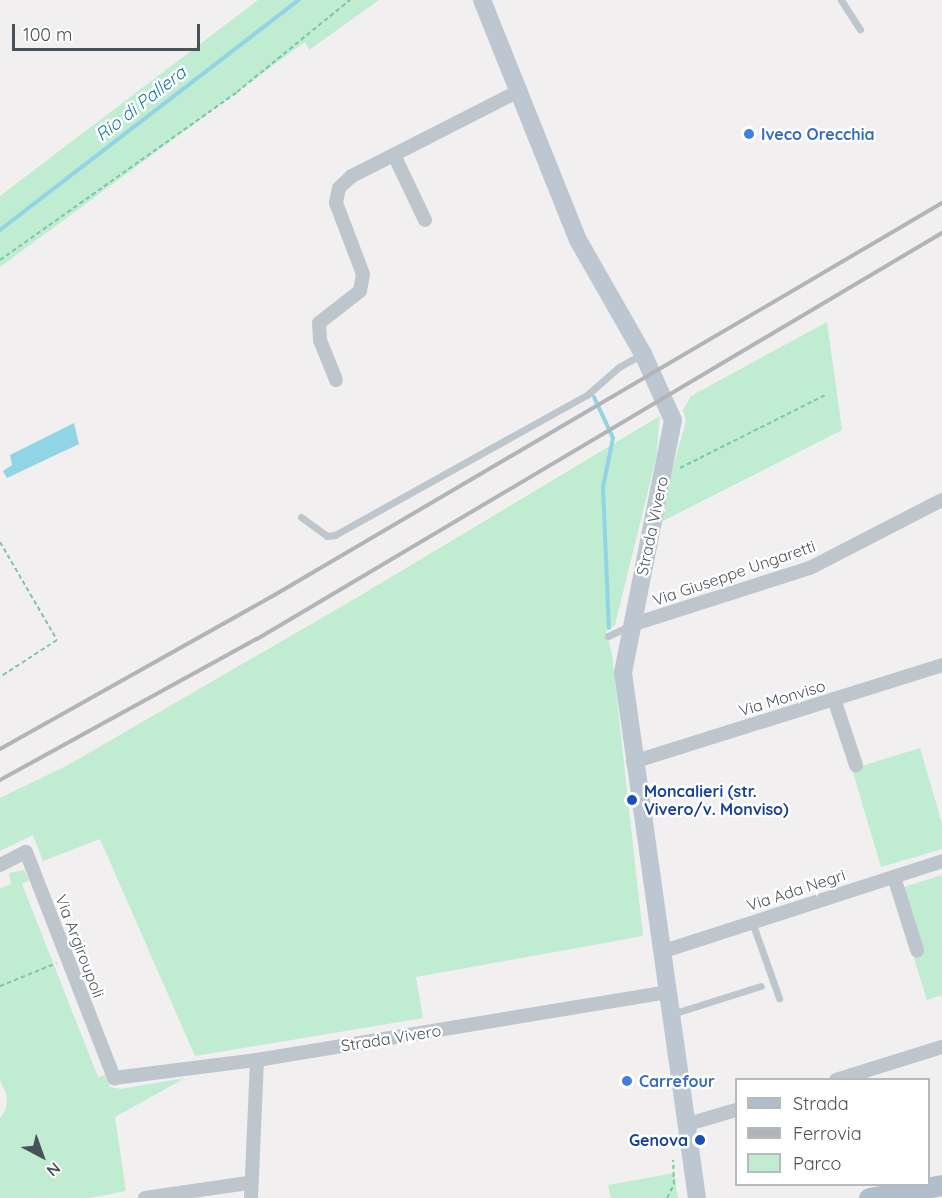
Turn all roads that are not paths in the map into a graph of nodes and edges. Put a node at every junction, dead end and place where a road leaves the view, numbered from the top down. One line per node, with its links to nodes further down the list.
1 (482, 0): 4 (street, Strada Vivero)
2 (841, 0): 3 (lane)
3 (860, 29)
4 (517, 92): 5 (street); 7 (street, Strada Vivero)
5 (394, 155): 6 (street); 8 (street)
6 (425, 220)
7 (643, 354): 10 (lane); 11 (street, Strada Vivero)
8 (336, 380)
9 (942, 501): 11 (street, Via Giuseppe Ungaretti)
10 (300, 517)
11 (631, 625): 12 (lane); 15 (street, Strada Vivero)
12 (608, 636)
13 (942, 665): 14 (street, Via Monviso)
14 (834, 699): 15 (street, Via Monviso); 16 (street)
15 (633, 762): 22 (street, Strada Vivero)
16 (856, 765)
17 (942, 861): 19 (street, Via Ada Negri)
18 (0, 865): 29 (street, Via Argiroupoli)
19 (894, 876): 20 (street, Via Ada Negri); 21 (street)
20 (752, 922): 22 (street, Via Ada Negri); 25 (lane)
21 (917, 950)
22 (661, 952): 24 (street, Strada Vivero)
23 (761, 986): 26 (lane)
24 (667, 992): 26 (street, Strada Vivero); 28 (street, Strada Vivero)
25 (779, 998)
26 (671, 1014): 32 (street, Strada Vivero)
27 (942, 1047): 30 (street)
28 (257, 1060): 29 (street, Strada Vivero); 33 (street)
29 (114, 1078)
30 (842, 1078)
31 (735, 1110): 32 (street)
32 (688, 1124): 37 (street, Strada Vivero)
33 (248, 1183): 35 (street); 36 (street)
34 (942, 1185): 38 (main road)
35 (145, 1198)
36 (251, 1198)
37 (697, 1198)
38 (872, 1198)

